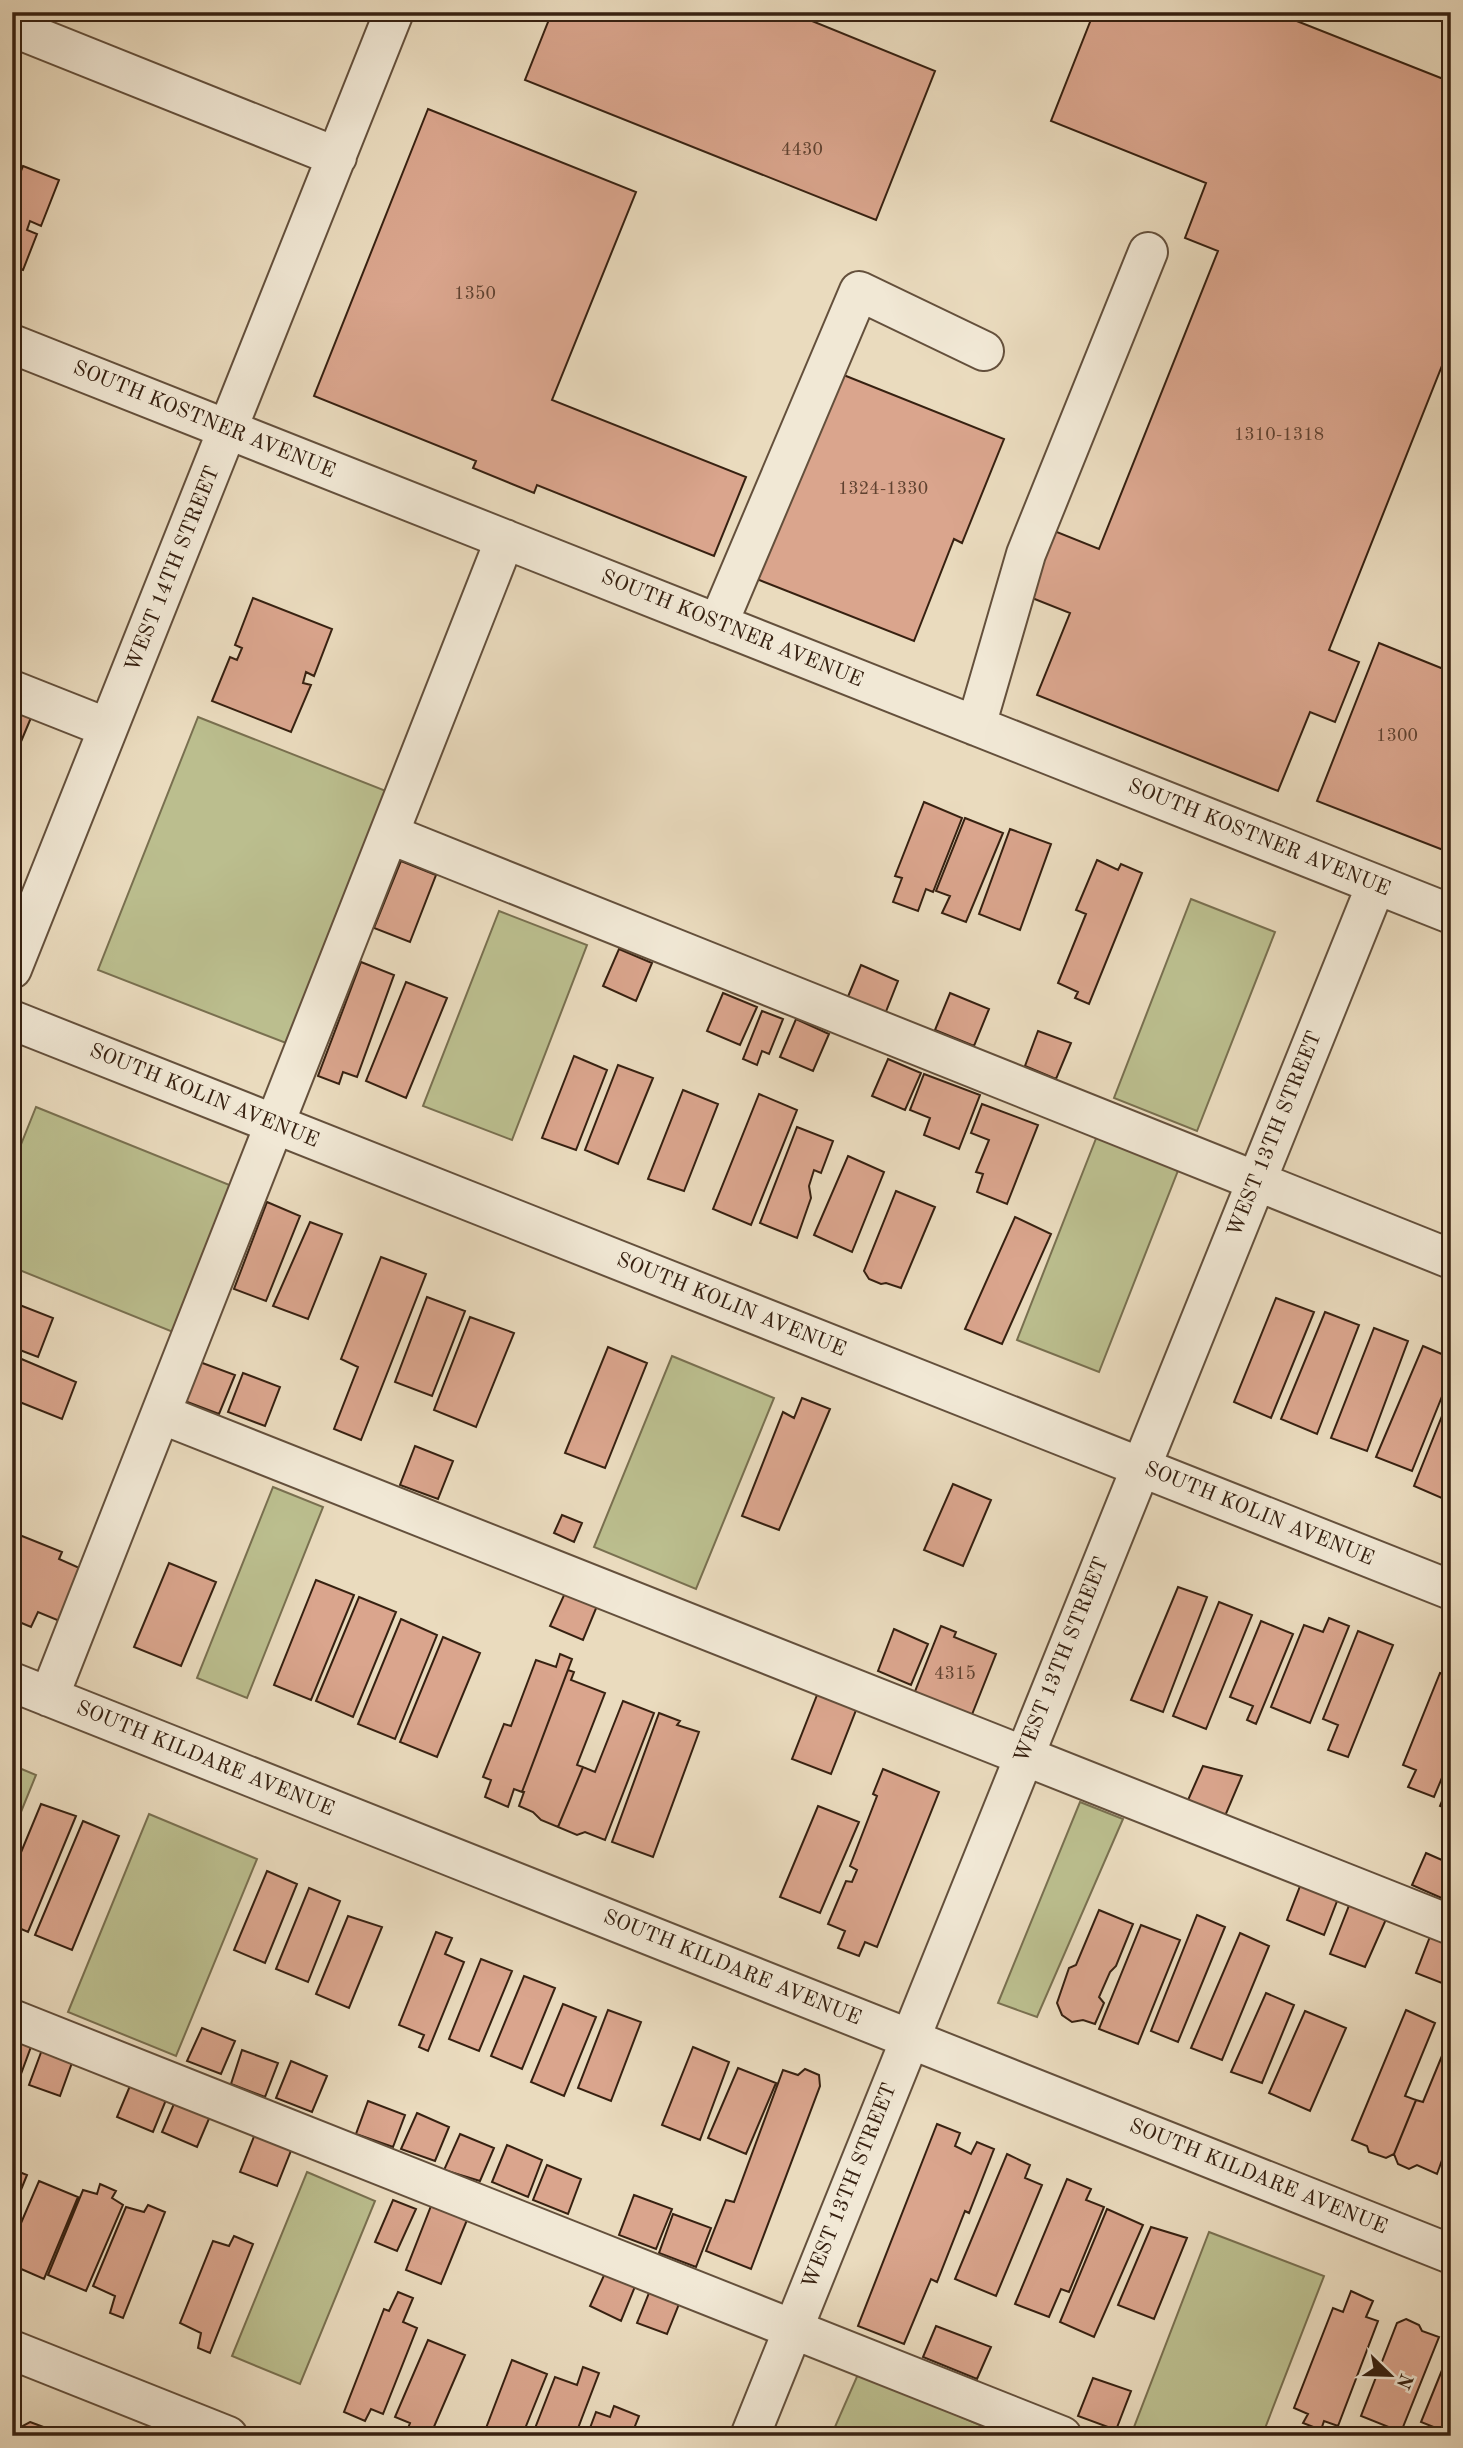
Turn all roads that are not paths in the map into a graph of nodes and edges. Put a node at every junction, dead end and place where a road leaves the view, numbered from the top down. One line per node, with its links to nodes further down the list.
1 (394, 12): 3 (street, WEST 14TH STREET)
2 (12, 27): 3 (street)
3 (337, 157): 7 (street, WEST 14TH STREET)
4 (1148, 252): 11 (street)
5 (12, 344): 7 (street, SOUTH KOSTNER AVENUE)
6 (985, 351): 9 (street)
7 (229, 429): 8 (street, SOUTH KOSTNER AVENUE); 12 (street, WEST 14TH STREET)
8 (505, 539): 9 (street, SOUTH KOSTNER AVENUE); 13 (street)
9 (718, 624): 11 (street, SOUTH KOSTNER AVENUE)
10 (12, 690): 12 (street)
11 (976, 726): 14 (street, SOUTH KOSTNER AVENUE)
12 (108, 728): 16 (street, WEST 14TH STREET)
13 (389, 834): 18 (street); 19 (street)
14 (1376, 884): 15 (street, SOUTH KOSTNER AVENUE); 19 (street, WEST 13TH STREET)
15 (1451, 914)
16 (12, 969)
17 (12, 1020): 18 (street, SOUTH KOLIN AVENUE)
18 (275, 1124): 21 (street); 22 (street, SOUTH KOLIN AVENUE)
19 (1256, 1181): 20 (street); 22 (street, WEST 13TH STREET)
20 (1451, 1259)
21 (161, 1413): 25 (street); 26 (street)
22 (1140, 1467): 23 (street, SOUTH KOLIN AVENUE); 26 (street, WEST 13TH STREET)
23 (1451, 1590)
24 (12, 1682): 25 (street, SOUTH KILDARE AVENUE)
25 (49, 1697): 29 (street, SOUTH KILDARE AVENUE)
26 (1024, 1756): 27 (street); 29 (street, WEST 13TH STREET)
27 (1451, 1925)
28 (12, 2019): 31 (street)
29 (910, 2039): 30 (street, SOUTH KILDARE AVENUE); 31 (street, WEST 13TH STREET)
30 (1451, 2254)
31 (793, 2329): 34 (street, WEST 13TH STREET); 35 (street)
32 (12, 2350): 33 (street)
33 (228, 2436)
34 (750, 2436)
35 (1062, 2436)

